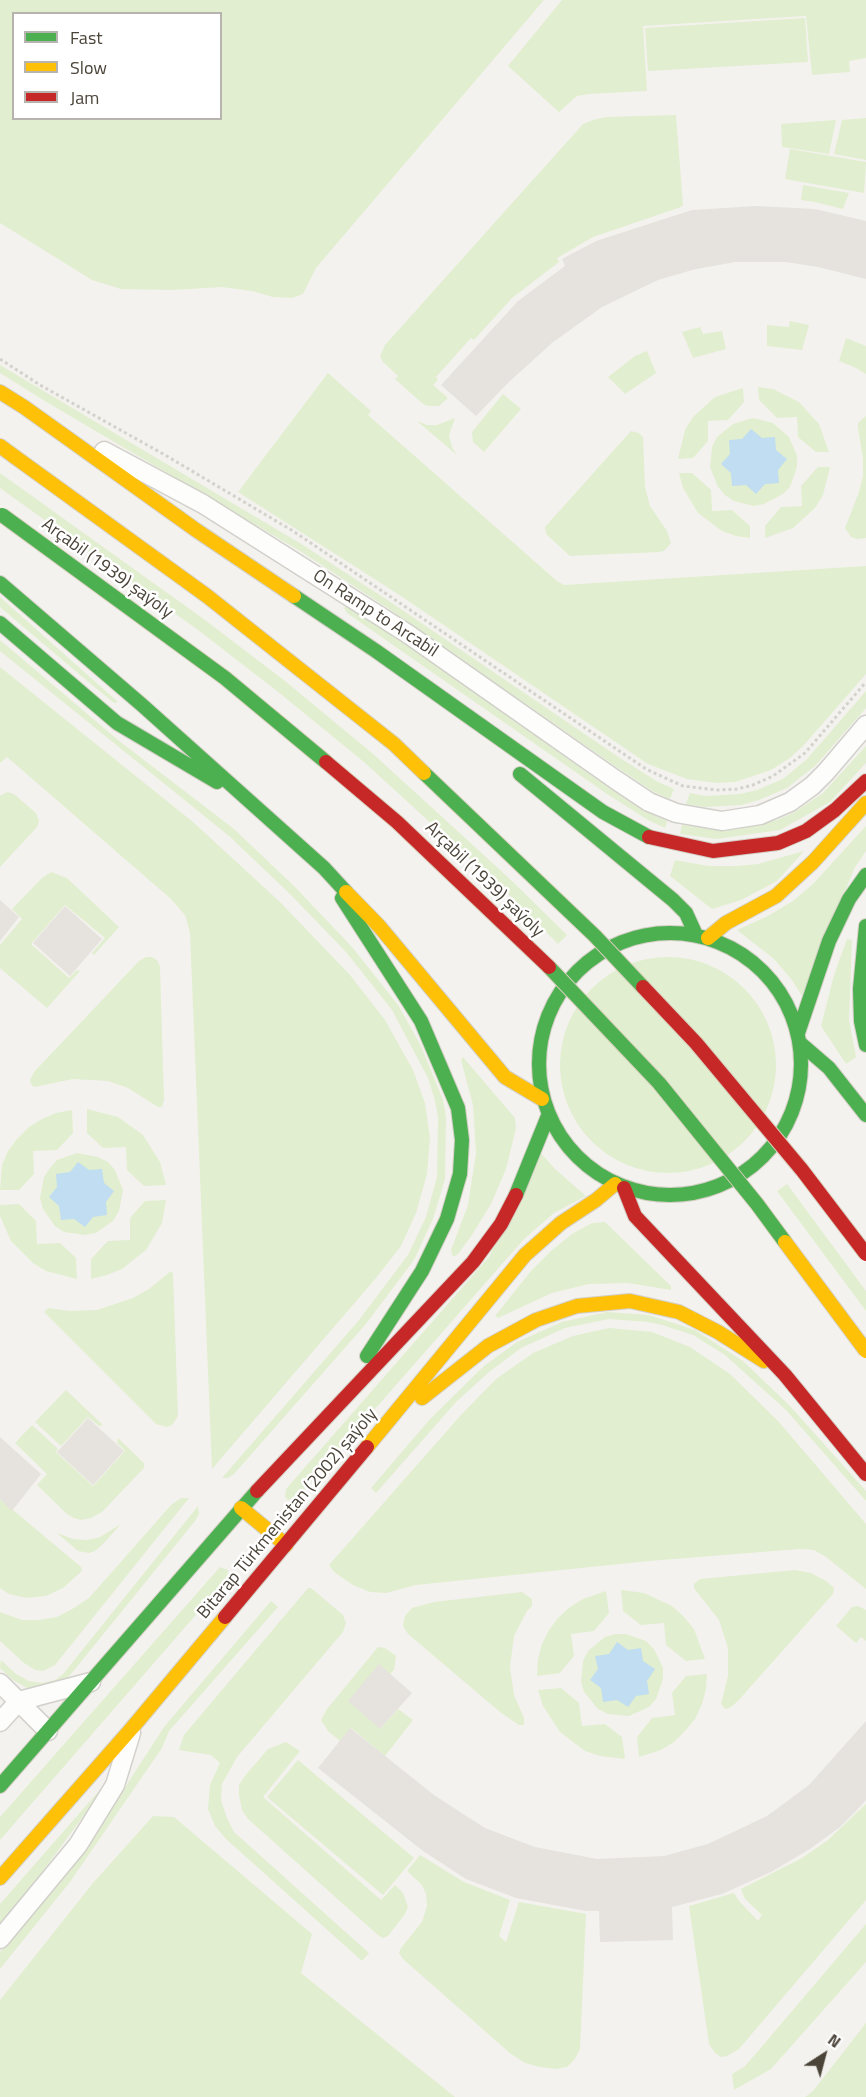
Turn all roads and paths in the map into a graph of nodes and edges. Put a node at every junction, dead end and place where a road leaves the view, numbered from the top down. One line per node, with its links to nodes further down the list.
1 (0, 359): 9 (path)
2 (0, 392): 3 (main road)
3 (24, 407): 8 (main road); 10 (street, On Ramp to Arcabil)
4 (0, 446): 24 (main road, Arçabil (1939) şaýoly, bridge)
5 (1, 514): 25 (main road, Arçabil (1939) şaýoly, bridge)
6 (0, 583): 13 (main road)
7 (0, 623): 13 (main road)
8 (376, 651): 11 (main road); 17 (main road)
9 (866, 682)
10 (866, 725)
11 (866, 781)
12 (866, 803): 17 (main road)
13 (256, 806): 14 (main road)
14 (324, 868): 20 (main road); 27 (main road)
15 (866, 875): 18 (main road)
16 (866, 926): 19 (main road)
17 (702, 936): 18 (main road); 20 (main road)
18 (799, 1038): 21 (main road); 23 (main road)
19 (866, 1045)
20 (542, 1099): 22 (main road)
21 (866, 1115)
22 (548, 1116): 23 (main road); 27 (main road, Bitarap Türkmenistan (2002) şaýoly)
23 (620, 1186): 26 (main road); 28 (main road, Bitarap Türkmenistan (2002) şaýoly)
24 (866, 1254)
25 (866, 1351)
26 (785, 1375): 28 (main road); 29 (main road)
27 (317, 1427): 30 (main road, Bitarap Türkmenistan (2002) şaýoly)
28 (354, 1462): 31 (main road, Bitarap Türkmenistan (2002) şaýoly)
29 (866, 1474)
30 (241, 1508): 31 (main road); 32 (main road, Bitarap Türkmenistan (2002) şaýoly)
31 (286, 1545): 36 (main road, Bitarap Türkmenistan (2002) şaýoly)
32 (91, 1682): 34 (street); 37 (main road, Bitarap Türkmenistan (2002) şaýoly)
33 (0, 1683): 34 (street)
34 (19, 1701): 35 (street); 37 (street)
35 (0, 1722)
36 (132, 1728): 39 (main road, Bitarap Türkmenistan (2002) şaýoly); 40 (street)
37 (48, 1731): 38 (main road, Bitarap Türkmenistan (2002) şaýoly)
38 (0, 1786)
39 (0, 1878)
40 (0, 1939)

